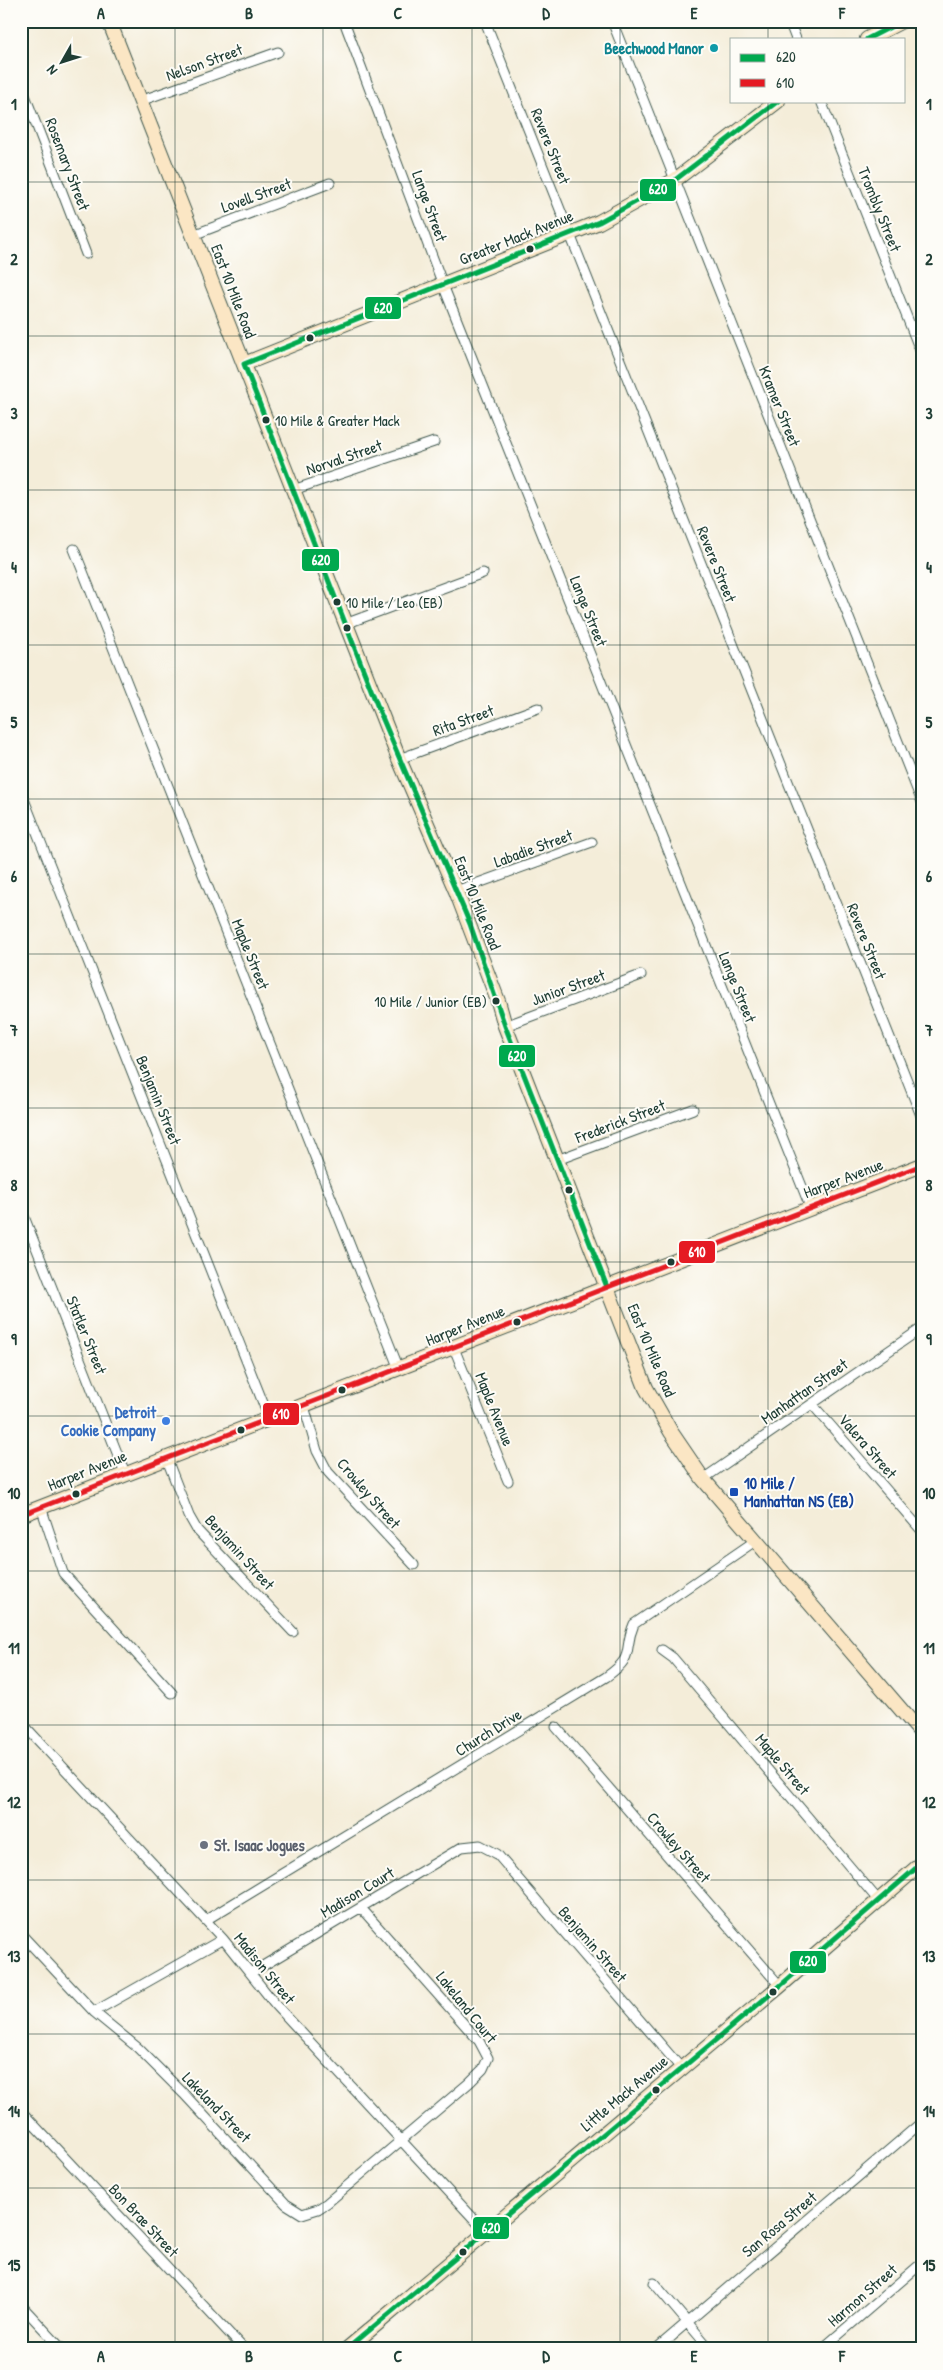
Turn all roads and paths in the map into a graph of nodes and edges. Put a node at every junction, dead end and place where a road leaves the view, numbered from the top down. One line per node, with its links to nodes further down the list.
1 (109, 21): 11 (street, East 10 Mile Road)
2 (344, 21): 19 (street, Lange Street)
3 (486, 21): 17 (street, Revere Street)
4 (612, 21): 14 (street, Kramer Street)
5 (789, 21): 7 (street)
6 (902, 21): 8 (street)
7 (796, 38)
8 (869, 38)
9 (278, 52): 11 (street, Nelson Street)
10 (21, 85): 18 (street, Rosemary Street)
11 (140, 101): 16 (street, East 10 Mile Road)
12 (777, 102): 14 (street, Greater Mack Avenue)
13 (820, 102): 20 (street, Trombly Street)
14 (674, 180): 17 (street, Greater Mack Avenue); 30 (street, Kramer Street)
15 (330, 183): 16 (street, Lovell Street)
16 (193, 235): 21 (street, East 10 Mile Road)
17 (570, 235): 19 (street, Greater Mack Avenue); 36 (street, Revere Street)
18 (86, 254)
19 (443, 285): 21 (street, Greater Mack Avenue); 40 (street, Lange Street)
20 (922, 355)
21 (244, 364): 23 (street, East 10 Mile Road)
22 (434, 442): 23 (street, Norval Street)
23 (293, 490): 26 (street, East 10 Mile Road)
24 (74, 549): 44 (street, Maple Street)
25 (483, 573): 26 (street)
26 (345, 624): 28 (street, East 10 Mile Road)
27 (538, 708): 28 (street, Rita Street)
28 (399, 759): 32 (street, East 10 Mile Road)
29 (21, 792): 47 (street, Benjamin Street)
30 (922, 802)
31 (592, 842): 32 (street, Labadie Street)
32 (456, 891): 34 (street, East 10 Mile Road)
33 (641, 975): 34 (street, Junior Street)
34 (505, 1026): 37 (street, East 10 Mile Road)
35 (693, 1109): 37 (street, Frederick Street)
36 (922, 1118)
37 (557, 1160): 41 (street, East 10 Mile Road)
38 (922, 1166): 40 (street, Harper Avenue)
39 (21, 1209): 49 (street, Statler Street)
40 (811, 1209): 41 (street, Harper Avenue)
41 (607, 1286): 43 (street, Harper Avenue); 50 (street, East 10 Mile Road)
42 (920, 1332): 45 (street, Manhattan Street)
43 (454, 1348): 44 (street, Harper Avenue); 51 (street, Maple Avenue)
44 (400, 1370): 46 (street, Harper Avenue)
45 (812, 1404): 50 (street, Manhattan Street); 54 (street, Valera Street)
46 (304, 1406): 47 (street, Harper Avenue); 56 (street, Crowley Street)
47 (269, 1418): 48 (street, Harper Avenue)
48 (166, 1457): 49 (street, Harper Avenue); 57 (street, Benjamin Street)
49 (125, 1473): 52 (street, Harper Avenue)
50 (703, 1478): 55 (street, East 10 Mile Road)
51 (508, 1481)
52 (41, 1507): 53 (street, Harper Avenue); 59 (street)
53 (21, 1515)
54 (922, 1531)
55 (755, 1541): 62 (street, East 10 Mile Road); 67 (street, Church Drive)
56 (414, 1565)
57 (293, 1632)
58 (662, 1650): 65 (street, Maple Street)
59 (172, 1693)
60 (21, 1722): 67 (street, Madison Street)
61 (556, 1727): 71 (street, Crowley Street)
62 (922, 1734)
63 (480, 1845): 66 (street, Madison Court); 73 (street, Benjamin Street)
64 (922, 1863): 65 (street, Little Mack Avenue)
65 (878, 1900): 71 (street, Little Mack Avenue)
66 (361, 1908): 70 (street, Madison Court); 76 (street, Lakeland Court)
67 (206, 1920): 69 (street, Madison Street)
68 (21, 1934): 72 (street, Lakeland Street)
69 (223, 1939): 70 (street, Madison Street); 72 (street)
70 (251, 1973): 76 (street, Madison Street)
71 (780, 1986): 73 (street, Little Mack Avenue)
72 (94, 2012): 76 (street, Lakeland Street)
73 (680, 2068): 77 (street, Little Mack Avenue)
74 (21, 2111): 83 (street, Bon Brae Street)
75 (922, 2122): 81 (street, San Rosa Street)
76 (402, 2141): 77 (street, Madison Street)
77 (486, 2232): 84 (street, Little Mack Avenue)
78 (922, 2263): 87 (street, Harmon Street)
79 (654, 2283): 81 (street)
80 (21, 2305): 82 (street)
81 (687, 2322): 85 (street, San Rosa Street); 86 (street)
82 (62, 2349)
83 (244, 2349)
84 (347, 2349)
85 (656, 2349)
86 (710, 2349)
87 (822, 2349)

